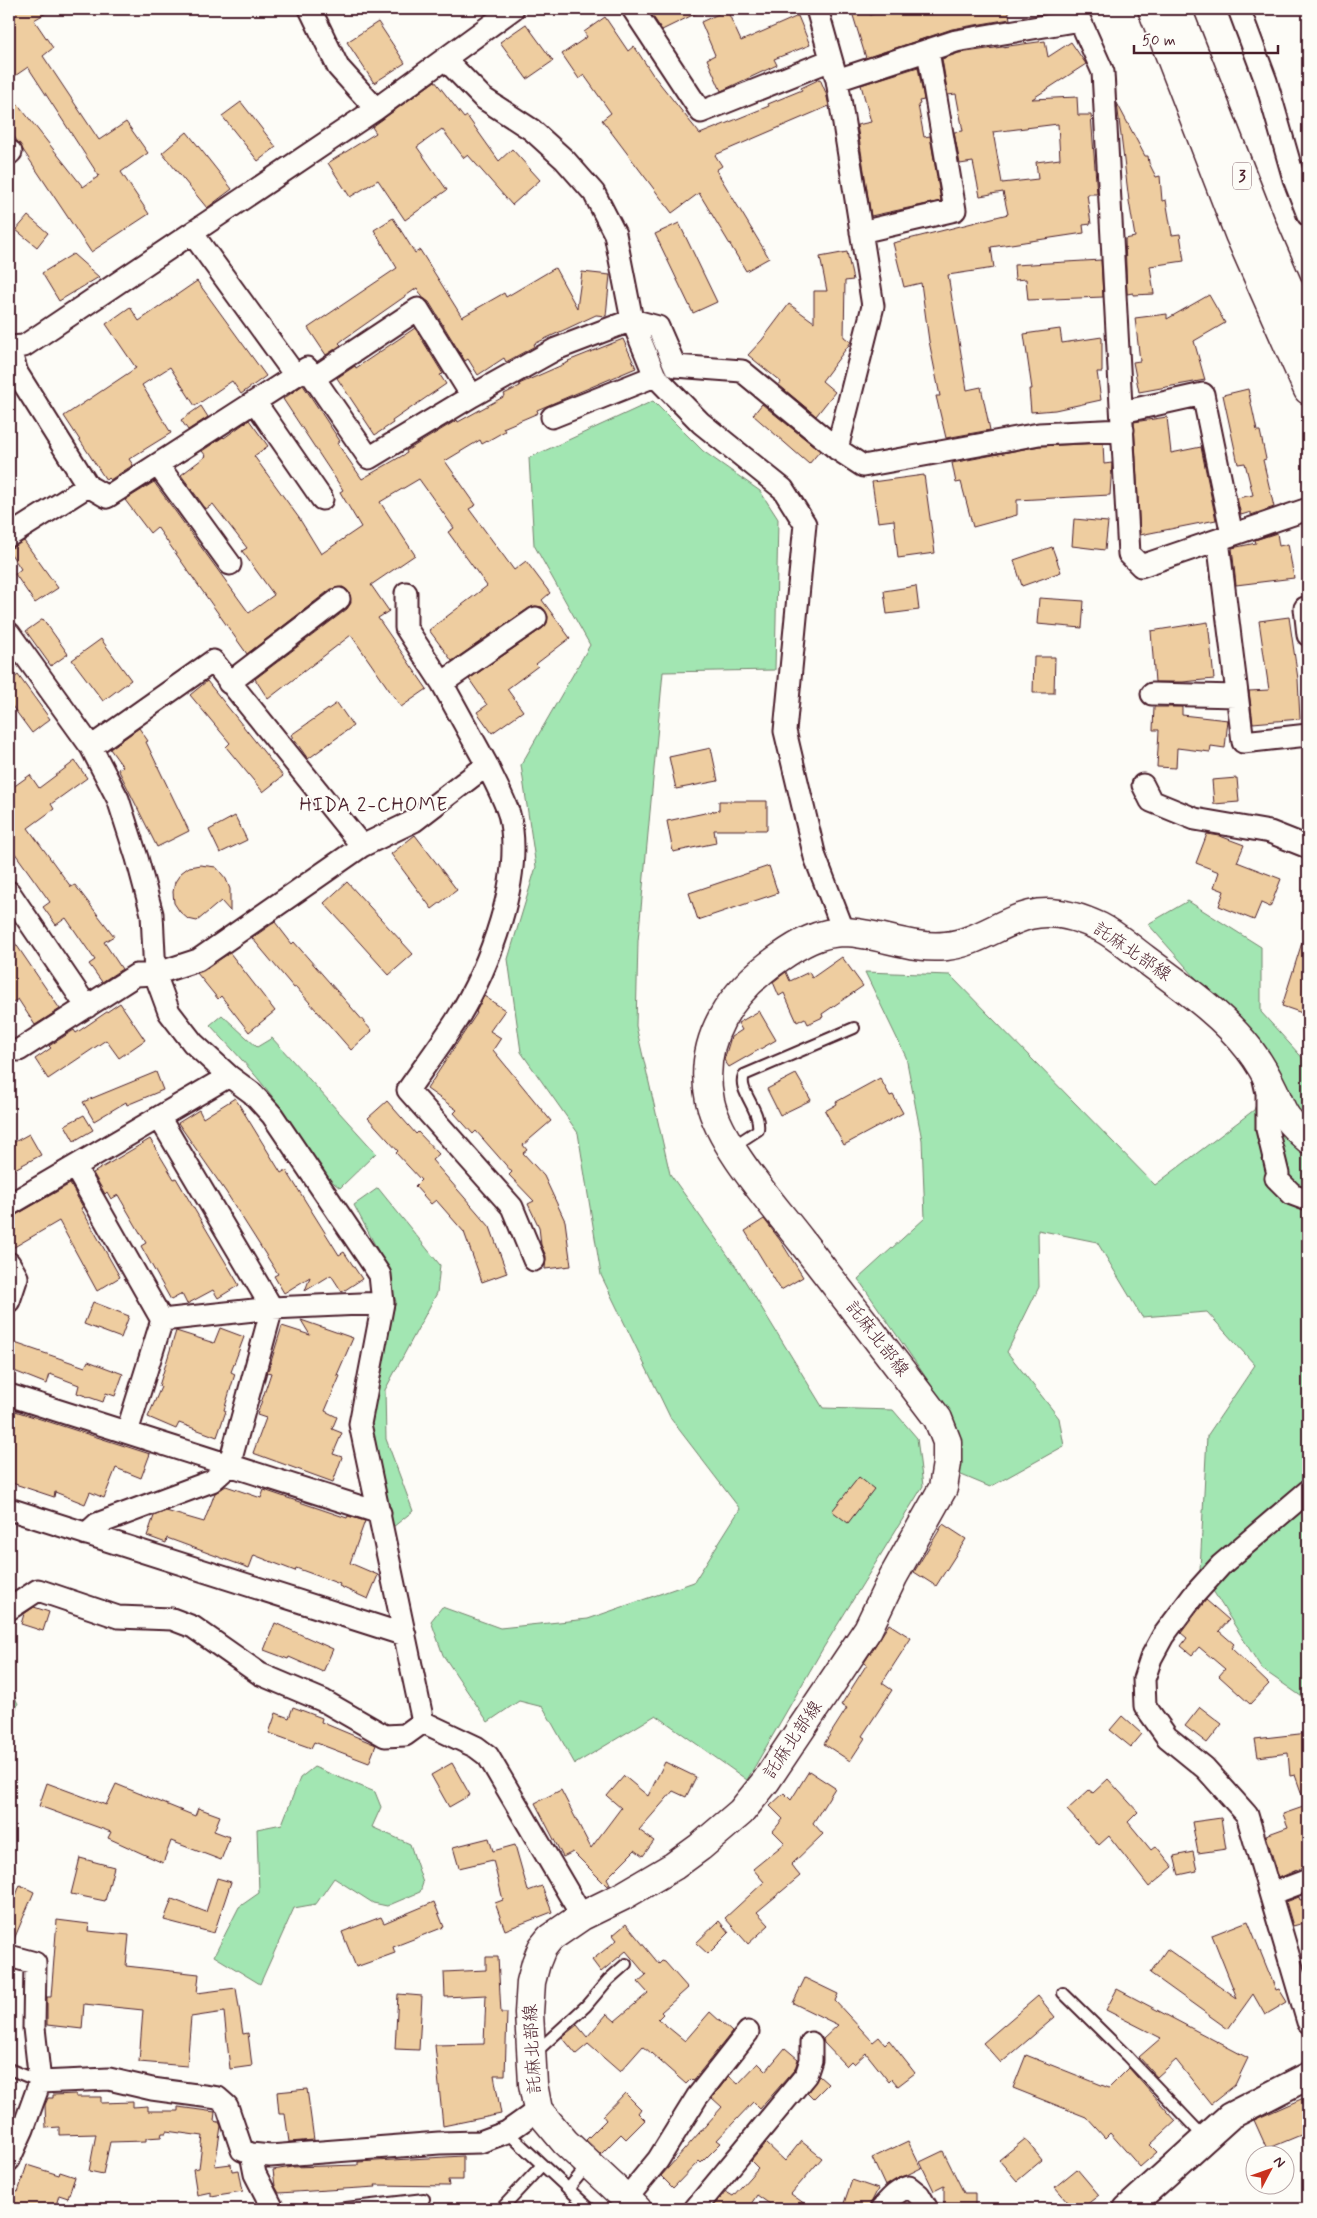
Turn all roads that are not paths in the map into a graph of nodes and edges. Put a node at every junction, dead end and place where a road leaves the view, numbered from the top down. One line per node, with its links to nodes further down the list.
1 (310, 9): 14 (street)
2 (513, 9): 11 (street)
3 (633, 9): 12 (street)
4 (817, 9): 12 (street)
5 (1139, 9): 18 (main road, 3)
6 (1152, 9): 18 (main road, 3)
7 (1239, 9): 15 (street)
8 (1178, 12): 20 (main road, 3)
9 (1078, 14): 10 (street); 28 (street)
10 (928, 51): 13 (street); 16 (street)
11 (445, 59): 14 (street); 19 (street)
12 (831, 60): 13 (street)
13 (837, 80): 16 (street)
14 (376, 109): 17 (street)
15 (1308, 215)
16 (861, 232): 29 (street)
17 (192, 233): 21 (street); 23 (street)
18 (1239, 234): 24 (main road, 3)
19 (632, 320): 22 (street); 25 (street); 29 (street)
20 (1308, 332)
21 (9, 347): 31 (street)
22 (655, 376): 27 (street); 54 (street)
23 (305, 377): 25 (street); 25 (street); 26 (street)
24 (1308, 390)
25 (472, 396)
26 (255, 402): 30 (street); 32 (street)
27 (552, 417)
28 (1122, 421): 29 (street); 35 (street); 35 (street)
29 (837, 449)
30 (158, 465): 31 (street); 36 (street)
31 (88, 486): 34 (street)
32 (322, 499)
33 (1308, 509): 35 (street)
34 (9, 536)
35 (1225, 537): 46 (street)
36 (230, 564)
37 (406, 594): 43 (street)
38 (340, 598): 44 (street)
39 (1305, 608): 42 (street)
40 (536, 618): 43 (street)
41 (9, 633): 48 (street)
42 (1308, 635)
43 (442, 683): 49 (street)
44 (229, 684): 48 (street); 51 (street)
45 (1152, 694): 46 (street)
46 (1237, 696): 47 (street)
47 (1308, 735)
48 (91, 747): 55 (street)
49 (486, 765): 51 (street); 67 (street)
50 (1143, 785): 52 (street)
51 (362, 846): 55 (street)
52 (1308, 847)
53 (9, 892): 56 (street)
54 (844, 932): 59 (main road, 託麻北部線); 63 (main road, 託麻北部線)
55 (155, 974): 56 (street); 60 (street)
56 (87, 1007): 58 (street)
57 (854, 1028): 63 (lane)
58 (19, 1050)
59 (1262, 1068): 62 (main road, 託麻北部線); 65 (street)
60 (229, 1076): 61 (street); 70 (street)
61 (159, 1117): 64 (street); 71 (street)
62 (1308, 1139)
63 (732, 1148): 85 (main road, 託麻北部線)
64 (75, 1167): 66 (street); 72 (street)
65 (1308, 1200)
66 (9, 1205)
67 (534, 1260)
68 (9, 1263): 69 (street)
69 (9, 1301)
70 (383, 1303): 71 (street); 78 (street)
71 (272, 1308): 72 (street); 75 (street)
72 (162, 1320): 74 (street)
73 (9, 1395): 74 (street)
74 (127, 1432): 75 (street)
75 (229, 1466): 78 (street); 79 (street)
76 (1308, 1491): 84 (street)
77 (9, 1509): 79 (street)
78 (380, 1513): 81 (street)
79 (86, 1534): 81 (street)
80 (9, 1609): 82 (street)
81 (405, 1635): 82 (street)
82 (423, 1722): 85 (street)
83 (1308, 1880): 84 (street)
84 (1271, 1894): 89 (street)
85 (582, 1916): 92 (main road, 託麻北部線)
86 (9, 1956): 95 (street)
87 (626, 1964): 92 (lane)
88 (1063, 1993): 98 (lane)
89 (1308, 2022)
90 (748, 2032): 105 (street)
91 (811, 2043): 110 (street)
92 (532, 2056): 96 (main road, 託麻北部線)
93 (9, 2069): 95 (lane)
94 (1308, 2076): 98 (street)
95 (40, 2082): 99 (street); 100 (street)
96 (538, 2110): 97 (street); 102 (main road, 託麻北部線)
97 (507, 2132): 99 (street); 101 (lane)
98 (1206, 2139): 113 (street)
99 (251, 2154): 106 (street)
100 (9, 2160)
101 (542, 2164): 103 (lane); 108 (lane)
102 (589, 2164): 103 (lane); 105 (main road, 託麻北部線)
103 (568, 2189): 109 (lane)
104 (424, 2199): 107 (lane)
105 (632, 2204)
106 (273, 2209)
107 (337, 2209)
108 (501, 2209)
109 (590, 2209)
110 (695, 2209)
111 (881, 2209): 112 (street)
112 (927, 2209)
113 (1127, 2209)

